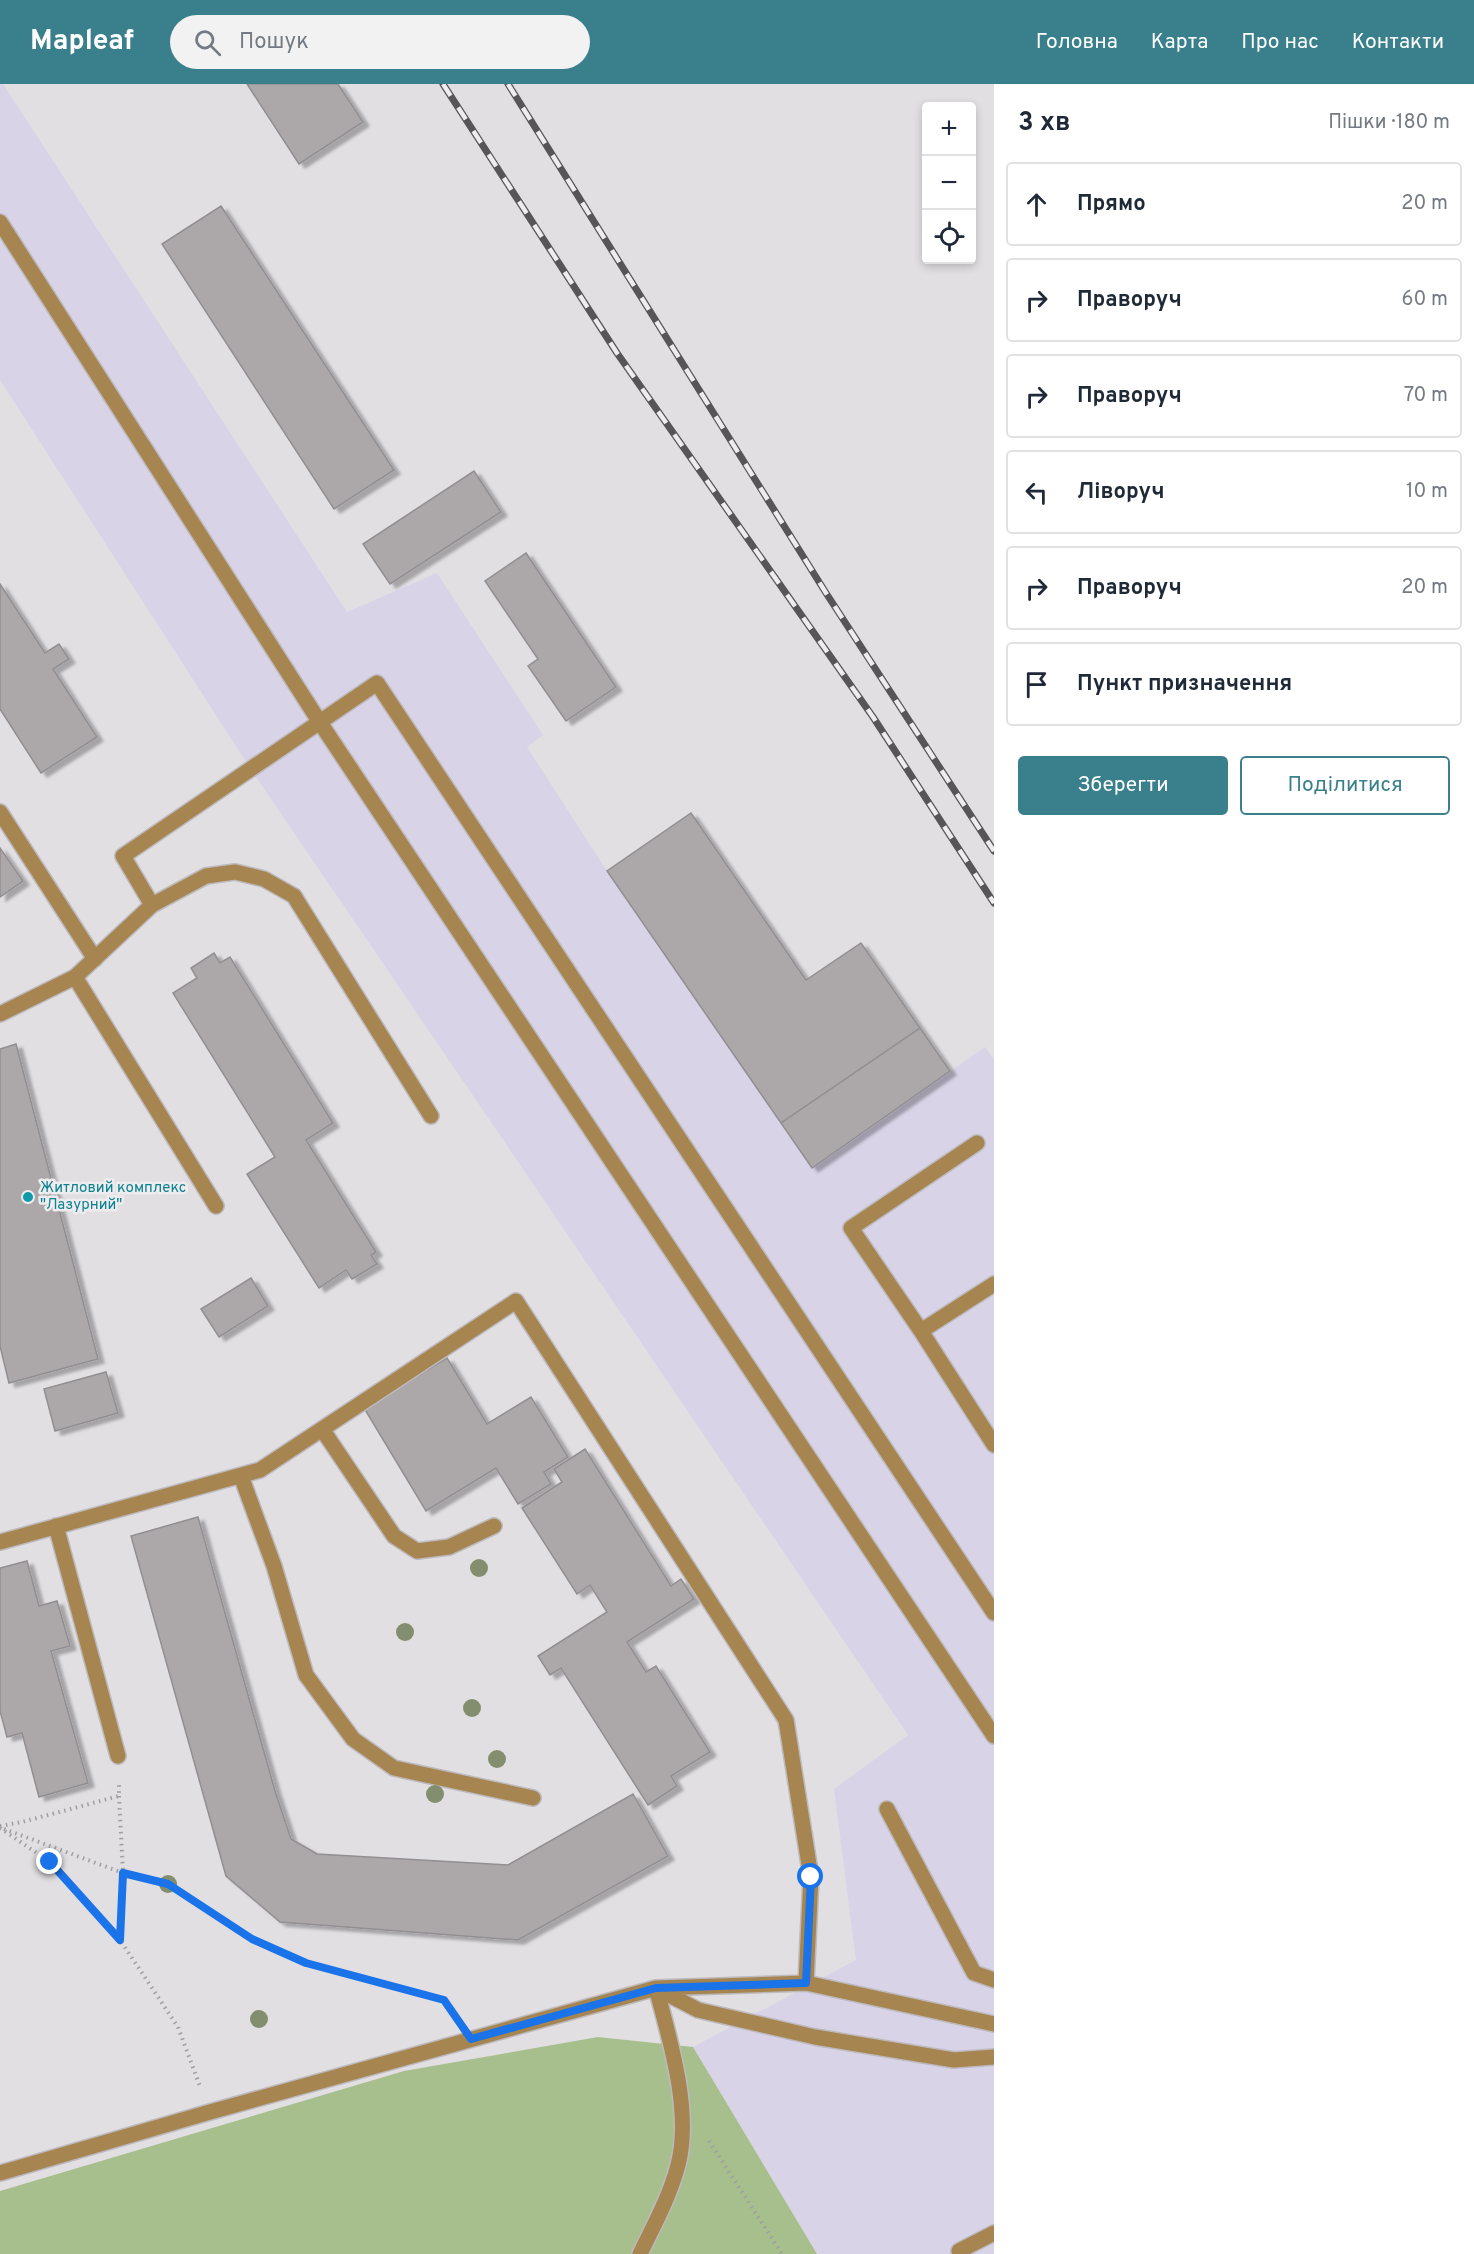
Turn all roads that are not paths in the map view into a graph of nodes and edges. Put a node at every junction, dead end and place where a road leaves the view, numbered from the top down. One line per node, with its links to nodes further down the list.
1 (0, 222): 2 (street)
2 (320, 721): 4 (street); 19 (street); 20 (street)
3 (0, 812): 5 (street)
4 (152, 905): 5 (street); 8 (street)
5 (95, 958): 6 (street)
6 (75, 977): 7 (street); 10 (street)
7 (0, 1014)
8 (431, 1116)
9 (977, 1143): 12 (street)
10 (216, 1206)
11 (994, 1284): 12 (street)
12 (921, 1331): 14 (street)
13 (322, 1429): 15 (street); 17 (street); 25 (street)
14 (994, 1445)
15 (241, 1476): 16 (street); 22 (street)
16 (56, 1526): 18 (street); 21 (street)
17 (494, 1526)
18 (0, 1542)
19 (994, 1613)
20 (994, 1736)
21 (118, 1756)
22 (533, 1798)
23 (887, 1809): 24 (street)
24 (994, 1980)
25 (806, 1983): 26 (street); 27 (street)
26 (656, 1988): 28 (street); 29 (street); 31 (street)
27 (994, 2024)
28 (994, 2057)
29 (0, 2173)
30 (994, 2234): 32 (street)
31 (640, 2254)
32 (960, 2254)

